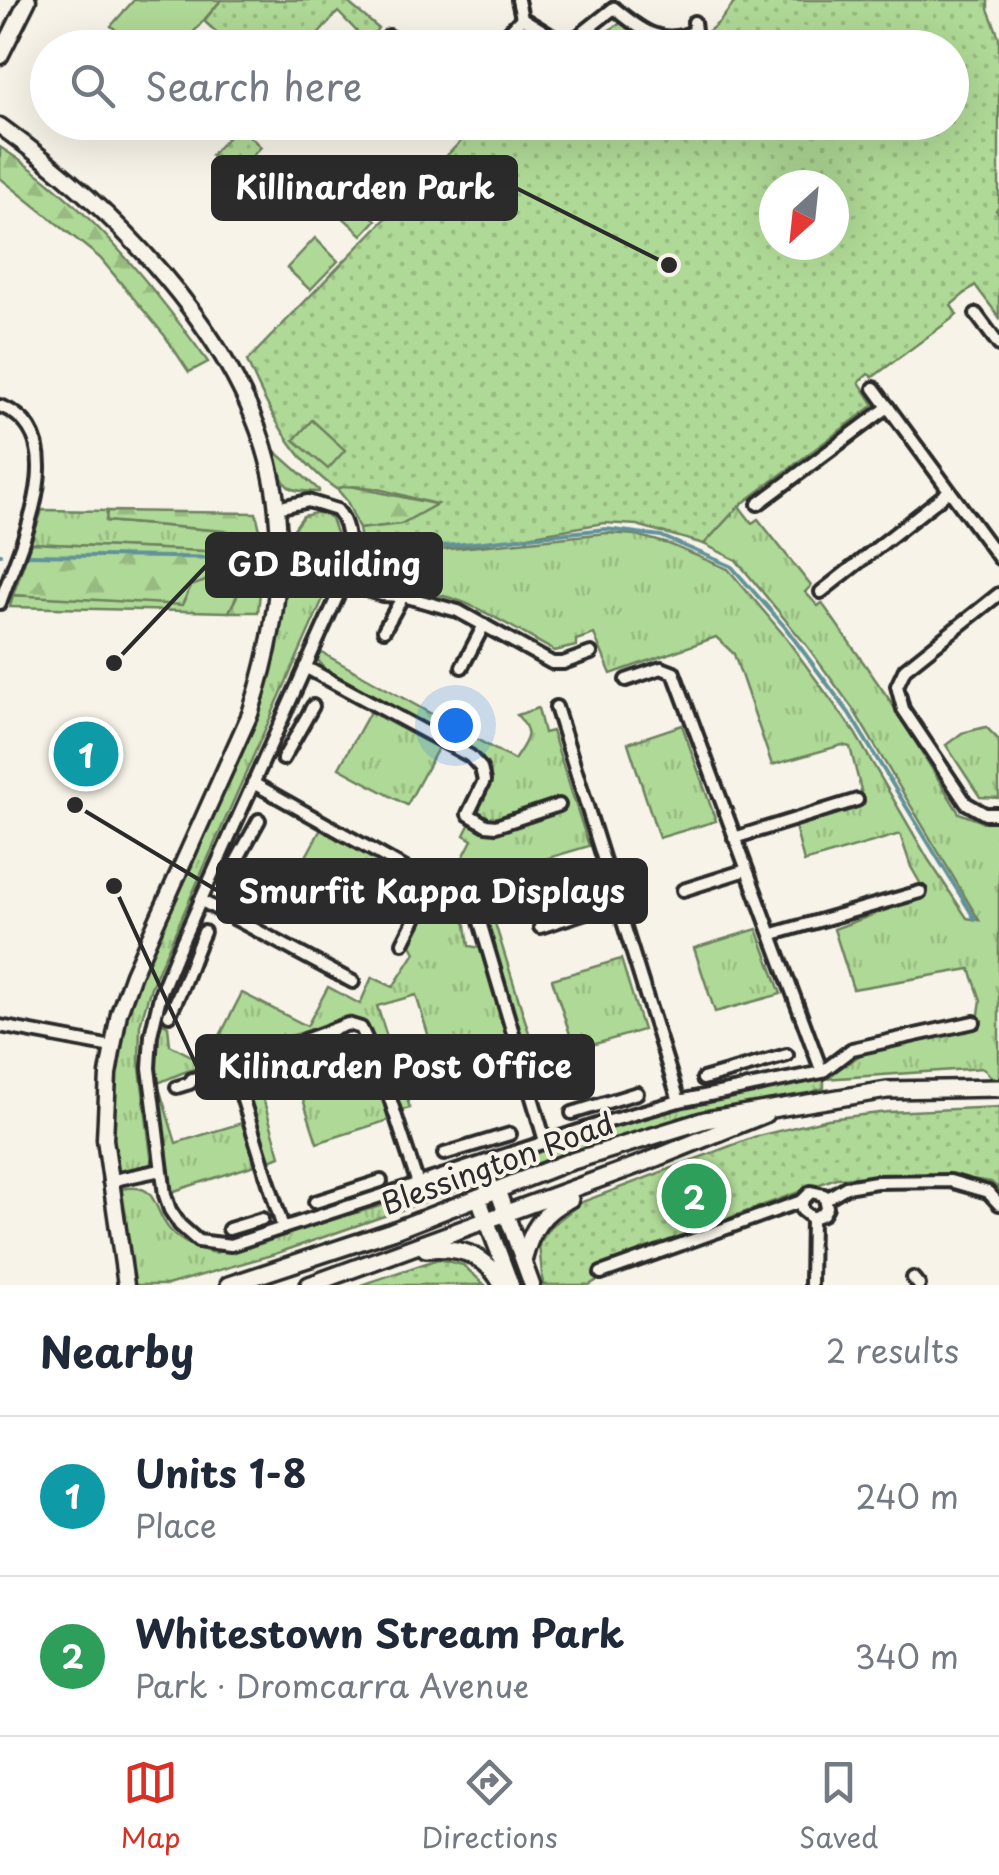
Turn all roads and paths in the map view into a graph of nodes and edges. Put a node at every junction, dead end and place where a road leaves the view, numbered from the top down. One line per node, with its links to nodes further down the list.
1 (28, 0): 10 (street)
2 (518, 0): 3 (street)
3 (522, 18): 5 (street); 6 (street)
4 (694, 22): 9 (street)
5 (511, 30)
6 (542, 30)
7 (586, 30): 8 (street)
8 (646, 30)
9 (695, 30)
10 (0, 56)
11 (0, 126): 19 (street)
12 (976, 314): 13 (street)
13 (999, 345)
14 (874, 388): 16 (street)
15 (0, 406): 25 (street)
16 (888, 407): 17 (street); 18 (street)
17 (948, 492): 20 (street); 22 (street)
18 (758, 504)
19 (277, 508): 21 (street); 63 (street)
20 (999, 558)
21 (342, 582): 24 (street); 29 (street)
22 (821, 592)
23 (999, 594): 40 (street)
24 (402, 596): 26 (street); 27 (street)
25 (0, 603)
26 (484, 625): 28 (street); 30 (street)
27 (384, 630)
28 (590, 653)
29 (305, 666): 34 (street); 39 (street)
30 (462, 667)
31 (626, 680): 42 (street)
32 (312, 706): 35 (street)
33 (556, 706): 51 (street)
34 (275, 733): 35 (street); 37 (street)
35 (293, 742): 36 (street)
36 (284, 759)
37 (254, 783): 43 (street); 55 (street)
38 (857, 800): 42 (street)
39 (559, 805)
40 (999, 814)
41 (258, 820): 44 (street)
42 (734, 838): 45 (street)
43 (222, 850): 44 (street); 50 (street)
44 (238, 858): 46 (street)
45 (746, 870): 47 (street); 54 (street)
46 (226, 880)
47 (683, 890)
48 (920, 892): 54 (street)
49 (472, 896): 78 (street)
50 (200, 900): 56 (street); 58 (street)
51 (617, 902): 52 (street); 72 (street)
52 (540, 927)
53 (204, 932): 57 (street)
54 (773, 934): 66 (street)
55 (402, 944)
56 (169, 970): 57 (street); 83 (street)
57 (186, 977): 59 (street)
58 (354, 982)
59 (170, 1016)
60 (974, 1022): 66 (street)
61 (0, 1026): 63 (street)
62 (305, 1040): 86 (street)
63 (112, 1047): 84 (street)
64 (787, 1055): 65 (street)
65 (744, 1068): 67 (street); 68 (street)
66 (822, 1072): 68 (street)
67 (703, 1079)
68 (748, 1086): 72 (street)
69 (178, 1087): 99 (street)
70 (999, 1088): 74 (main road, Blessington Road)
71 (637, 1092): 73 (street)
72 (679, 1101): 76 (street)
73 (602, 1104): 75 (street); 76 (street)
74 (787, 1105): 81 (main road, Blessington Road); 87 (main road, Blessington Road)
75 (572, 1113)
76 (606, 1122): 78 (street)
77 (510, 1134): 79 (street)
78 (545, 1141): 82 (street)
79 (472, 1146): 80 (street); 82 (street)
80 (444, 1154)
81 (646, 1162): 95 (main road, Blessington Road); 102 (main road)
82 (477, 1164): 86 (street)
83 (162, 1170): 84 (street); 100 (street)
84 (110, 1181): 104 (street)
85 (381, 1181): 88 (street)
86 (418, 1184): 94 (street)
87 (497, 1189): 89 (main road, Blessington Road); 95 (street)
88 (346, 1192): 92 (street); 94 (street)
89 (478, 1197): 98 (street); 105 (main road, Blessington Road)
90 (826, 1199): 91 (street); 93 (street); 97 (street)
91 (802, 1201): 97 (street); 103 (street)
92 (316, 1202)
93 (999, 1204)
94 (350, 1207): 99 (street)
95 (506, 1213): 98 (main road, Blessington Road); 102 (street)
96 (262, 1218): 100 (street)
97 (812, 1218): 110 (street)
98 (487, 1220): 101 (main road, Blessington Road); 108 (street)
99 (284, 1228): 100 (street)
100 (243, 1241)
101 (410, 1250): 106 (main road, Blessington Road); 107 (main road)
102 (524, 1258): 109 (street)
103 (601, 1273)
104 (126, 1285)
105 (229, 1285)
106 (309, 1285)
107 (502, 1285)
108 (511, 1285)
109 (532, 1285)
110 (811, 1285)

